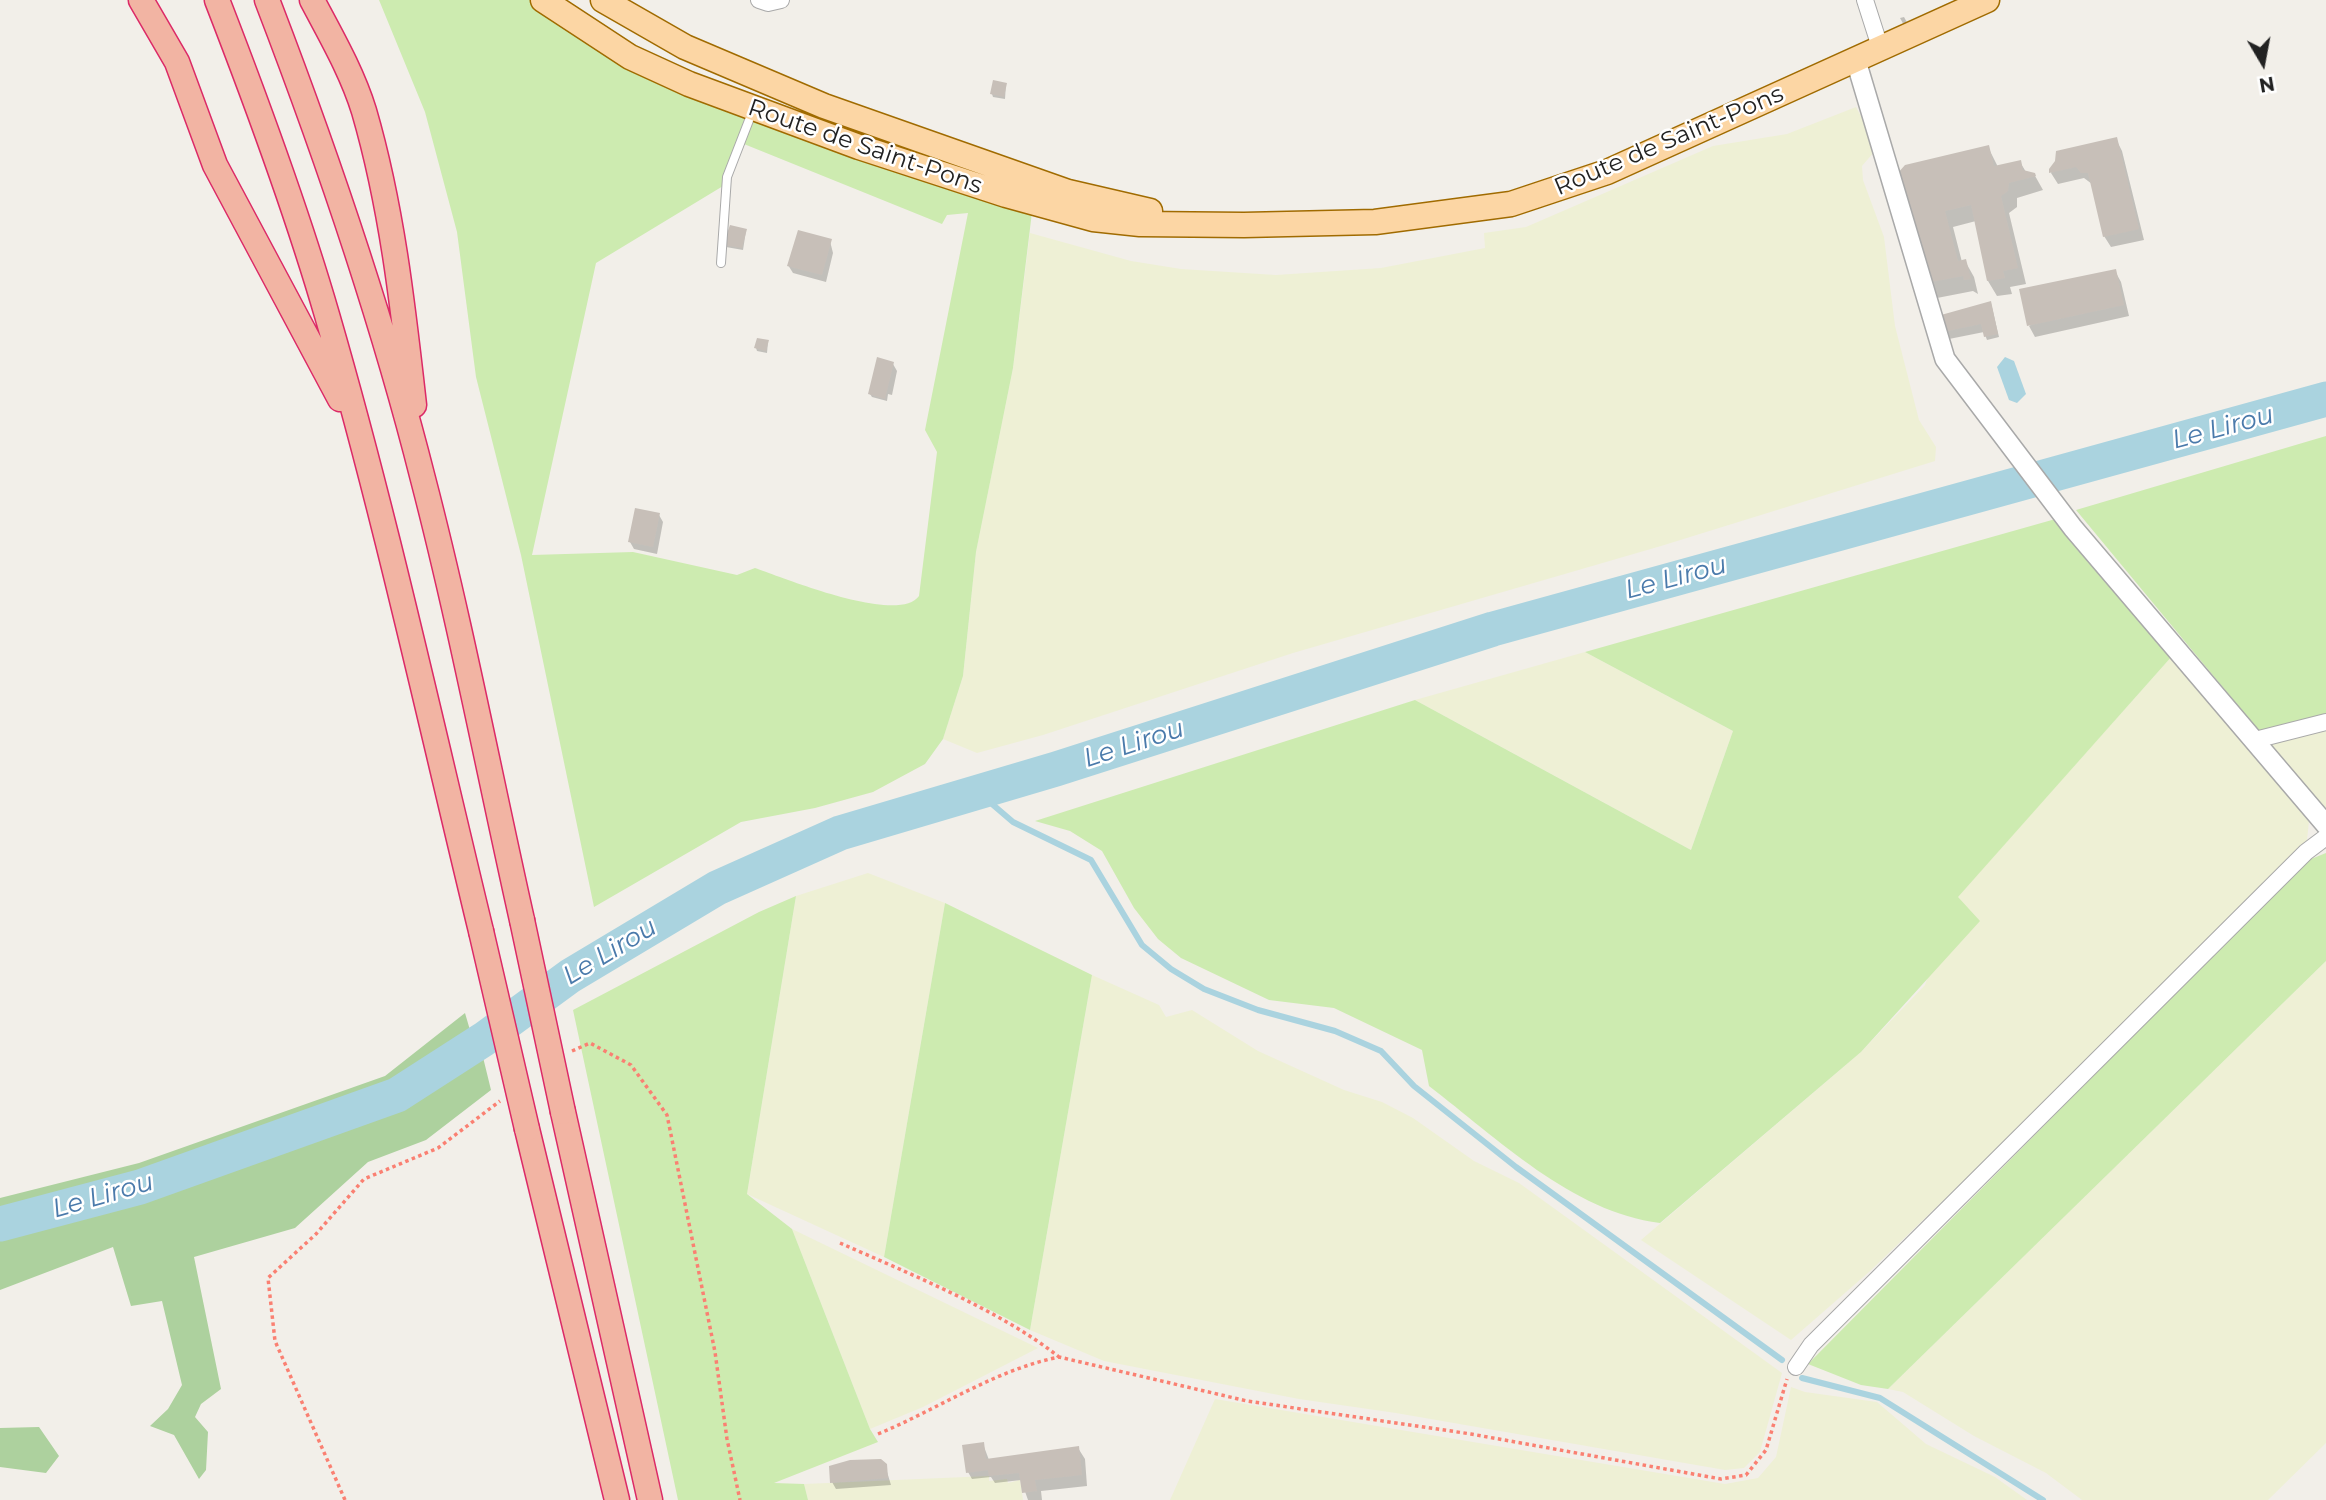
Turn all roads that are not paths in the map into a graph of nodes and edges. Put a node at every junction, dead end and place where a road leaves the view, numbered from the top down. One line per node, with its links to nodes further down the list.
1 (141, 0): 17 (highway)
2 (217, 0): 17 (highway)
3 (267, 0): 16 (highway)
4 (312, 0): 16 (highway)
5 (543, 0): 13 (main road, Route de Saint-Pons)
6 (603, 0): 14 (main road, Route de Saint-Pons)
7 (759, 0): 8 (street)
8 (781, 0)
9 (1865, 0): 11 (street)
10 (1987, 0): 11 (main road, Route de Saint-Pons)
11 (1881, 50): 12 (main road, Route de Saint-Pons)
12 (1856, 61): 14 (main road, Route de Saint-Pons); 19 (street)
13 (754, 109): 14 (main road, Route de Saint-Pons); 15 (lane)
14 (1208, 225)
15 (721, 263)
16 (423, 479): 24 (highway, bridge)
17 (387, 536): 23 (highway, bridge)
18 (2326, 722): 19 (street)
19 (2255, 740): 20 (street)
20 (2326, 825)
21 (2326, 837): 22 (street)
22 (1797, 1367)
23 (617, 1500)
24 (650, 1500)

